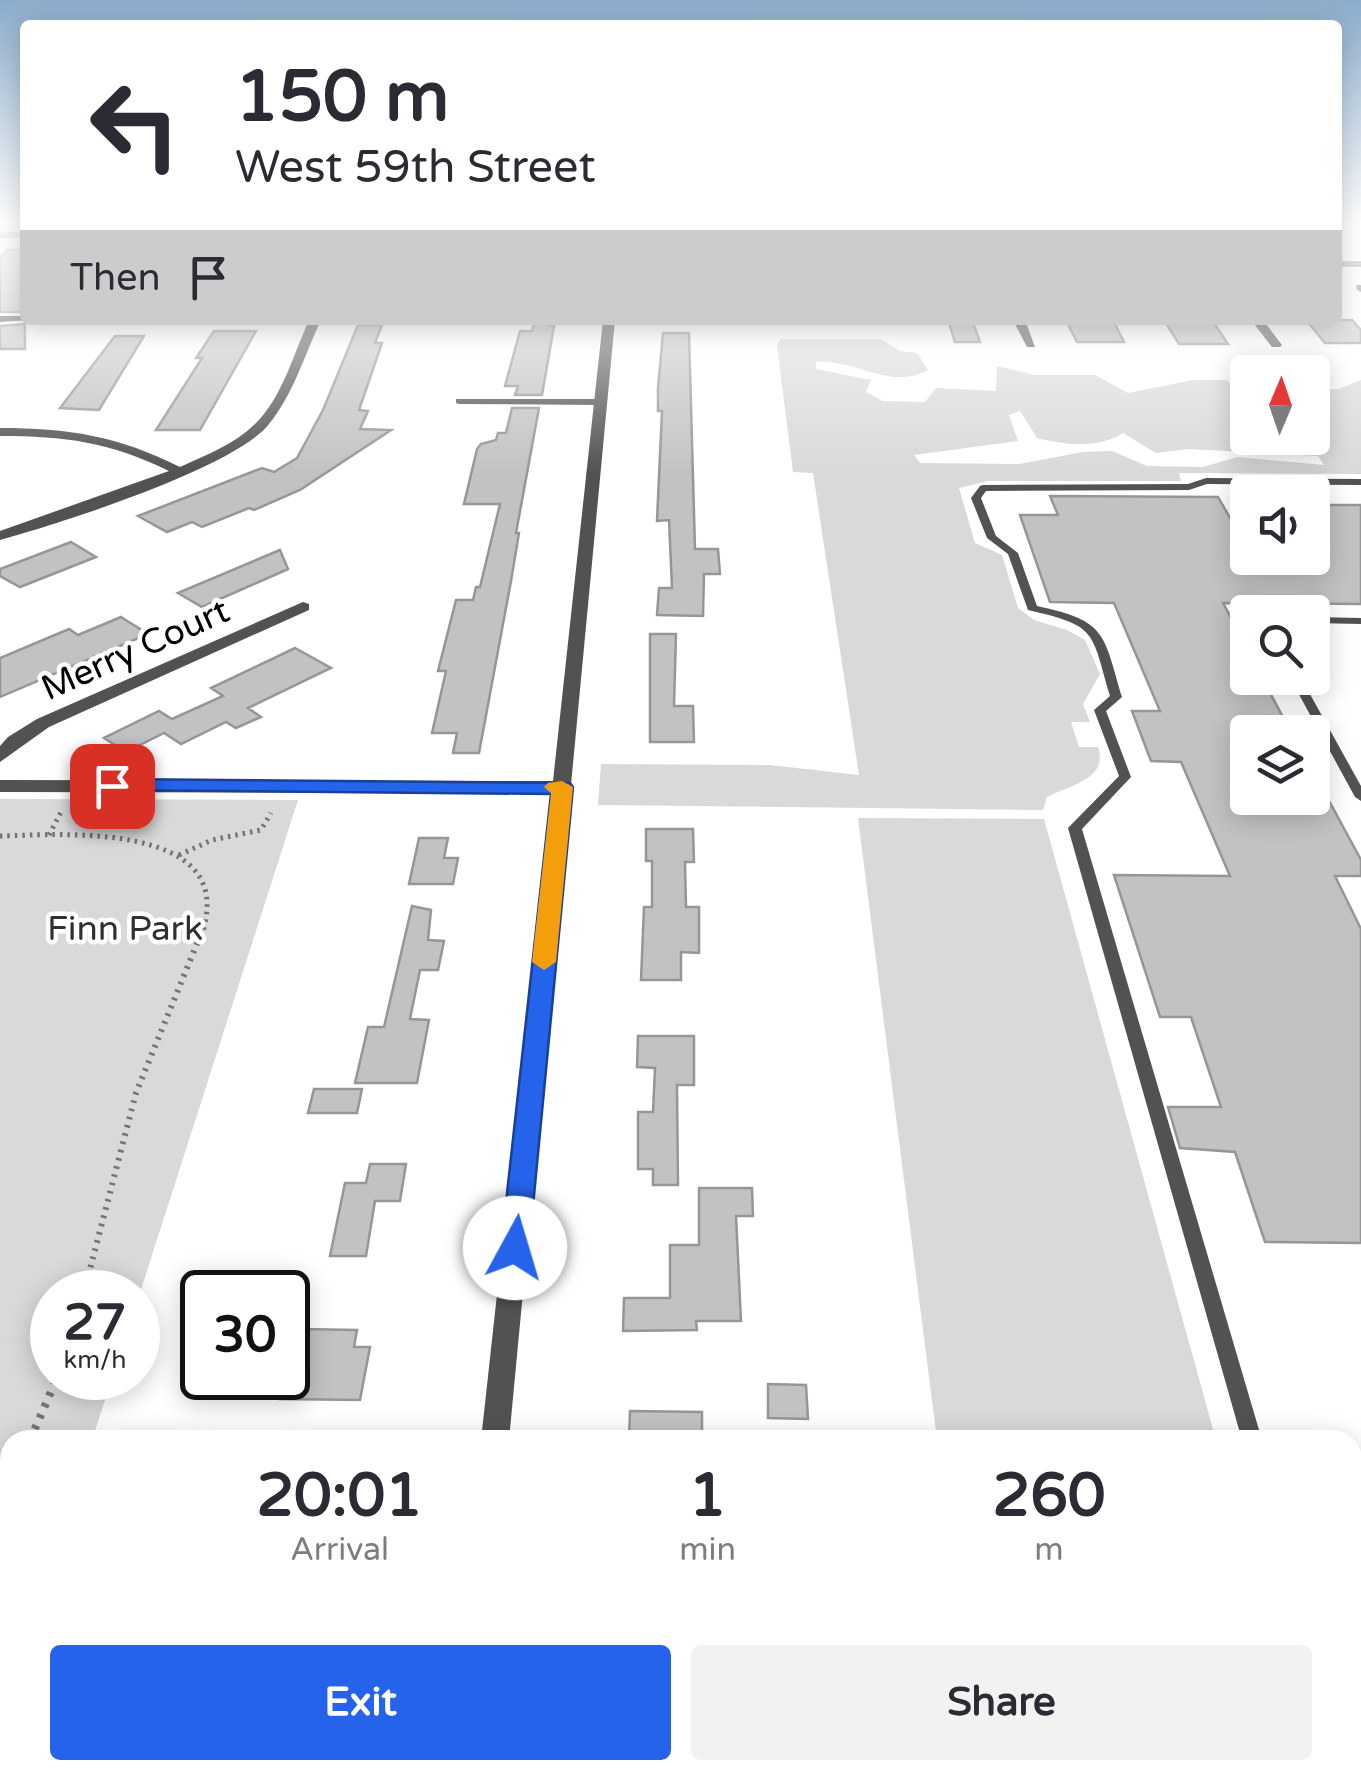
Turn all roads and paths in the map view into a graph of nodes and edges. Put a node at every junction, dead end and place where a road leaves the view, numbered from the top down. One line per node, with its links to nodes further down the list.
1 (312, 325): 10 (street)
2 (608, 325): 8 (street)
3 (1022, 325): 5 (street)
4 (1262, 325): 6 (street)
5 (1031, 345)
6 (1276, 345)
7 (459, 401): 8 (lane)
8 (602, 402): 19 (street)
9 (0, 432): 10 (street)
10 (179, 471): 12 (street)
11 (1361, 482): 30 (lane)
12 (0, 536)
13 (303, 607): 17 (street, Merry Court)
14 (1330, 620): 15 (lane)
15 (1361, 621)
16 (1304, 695): 20 (lane)
17 (0, 757)
18 (0, 786): 19 (street)
19 (562, 787): 29 (street)
20 (1361, 797)
21 (61, 812): 23 (path)
22 (271, 813): 25 (path)
23 (49, 835): 24 (path); 25 (path)
24 (0, 836)
25 (178, 856): 26 (path)
26 (90, 1270)
27 (47, 1400): 28 (path)
28 (34, 1430)
29 (496, 1430)
30 (1249, 1430)

